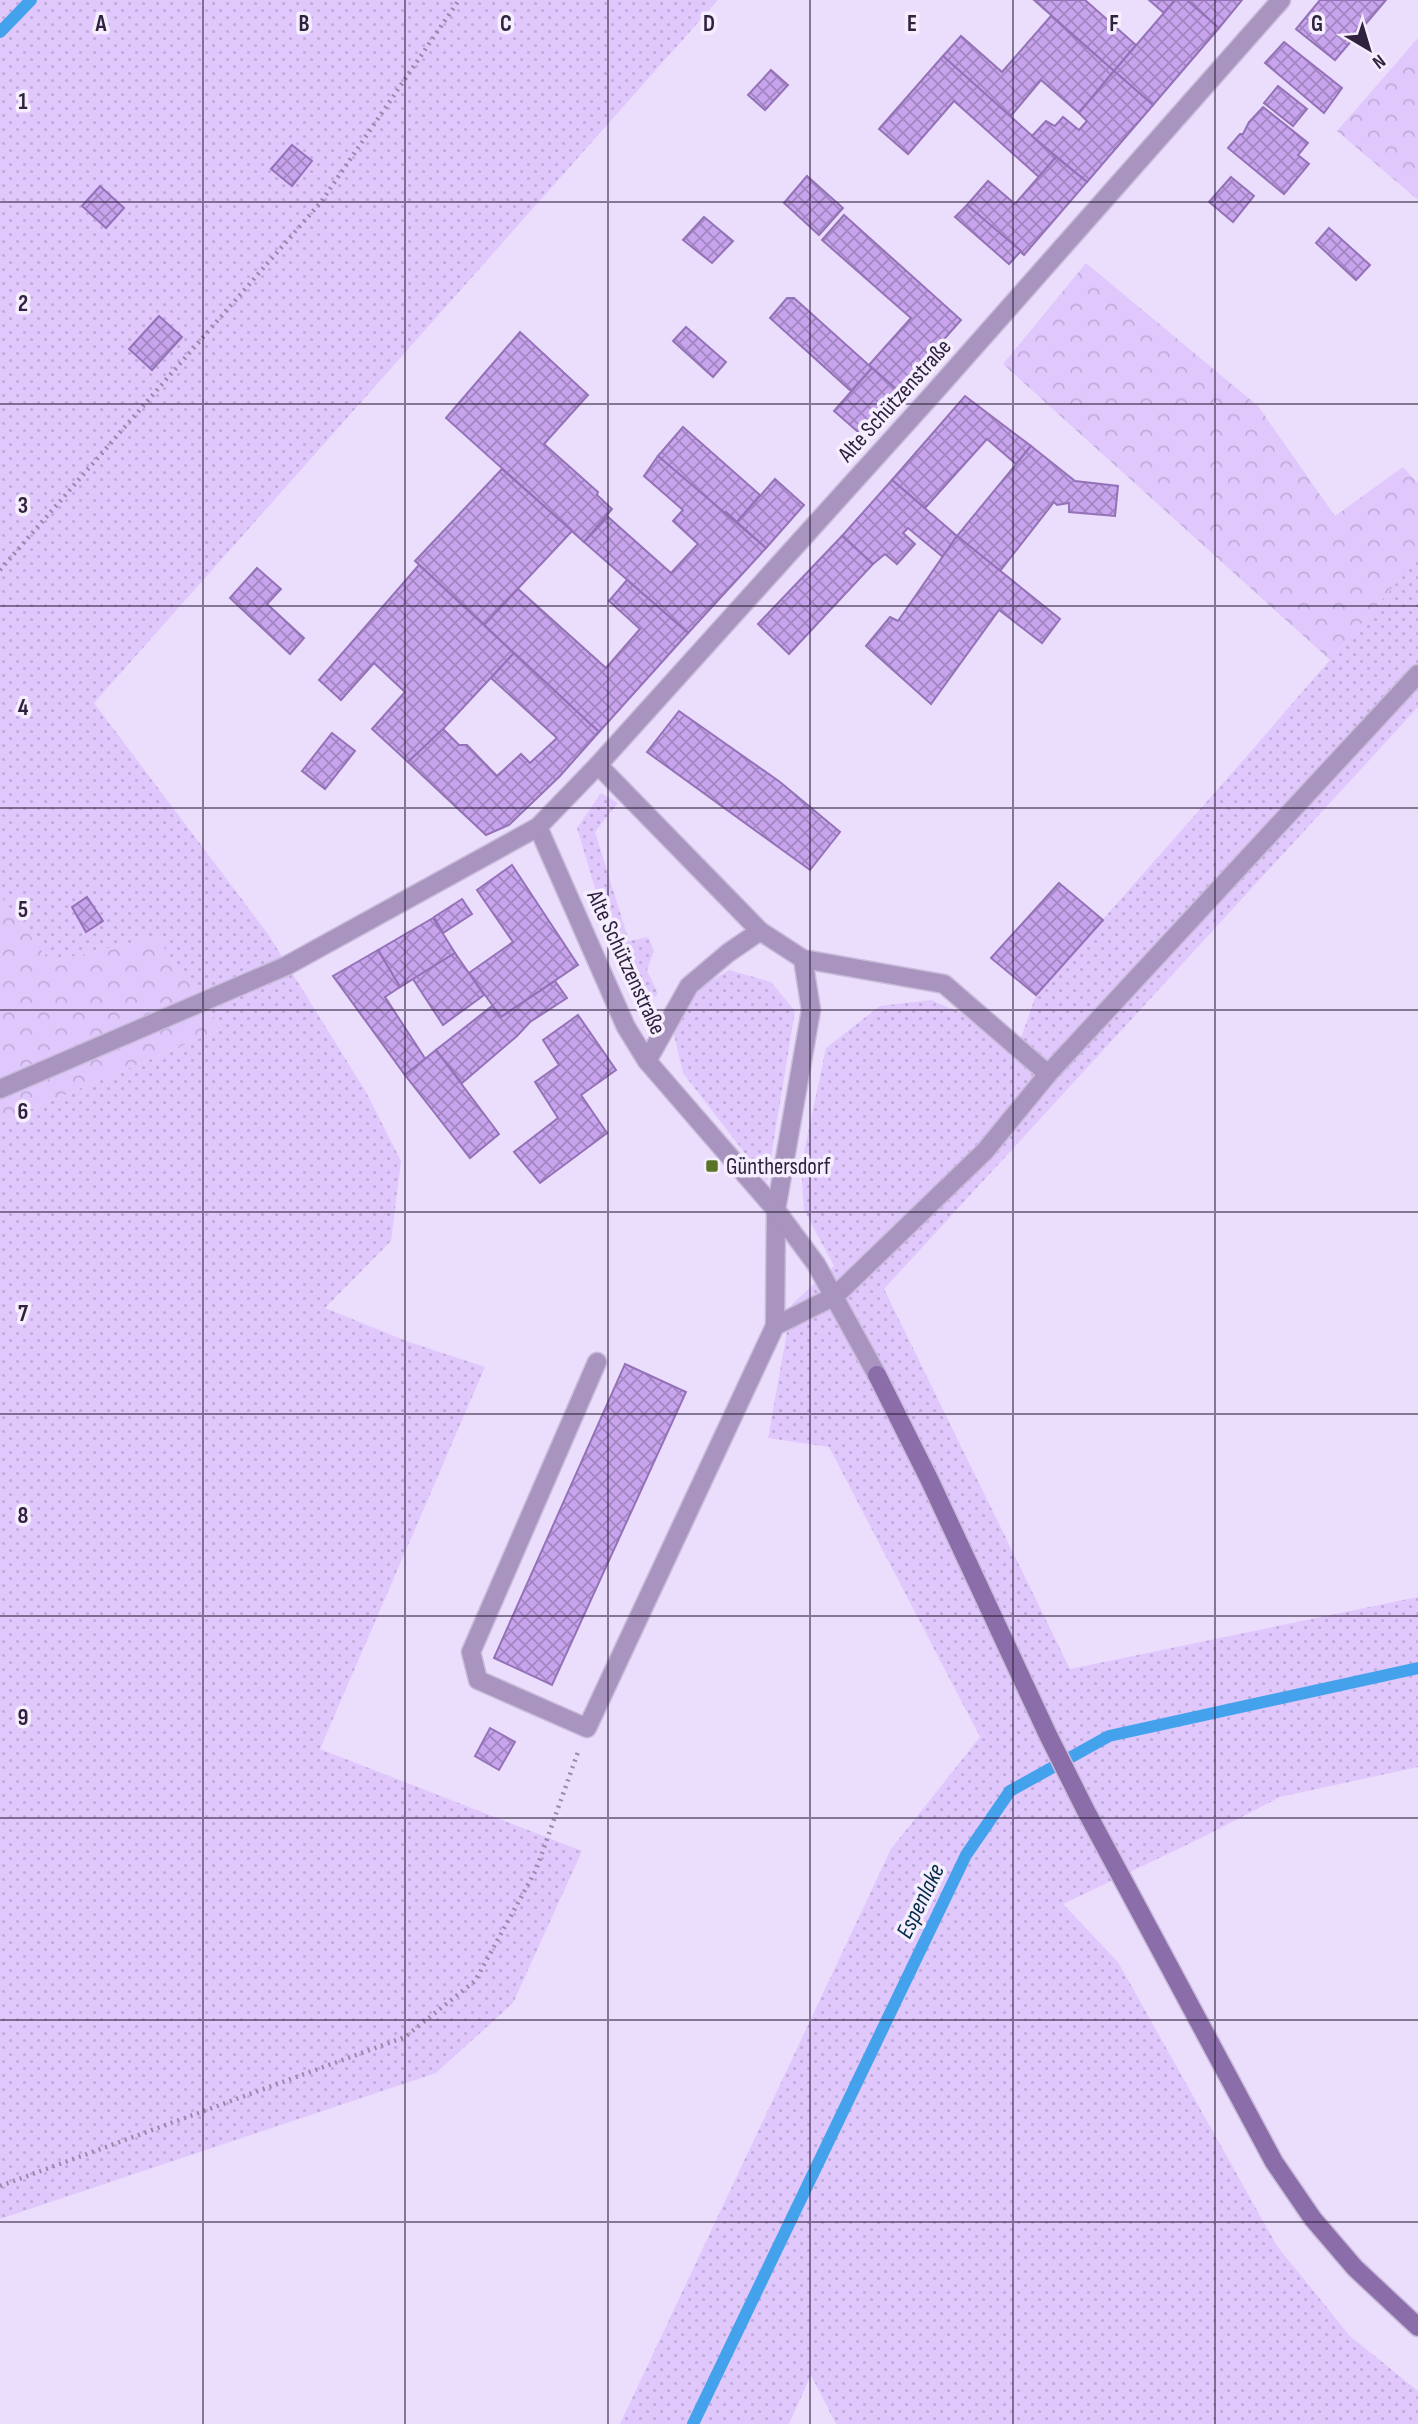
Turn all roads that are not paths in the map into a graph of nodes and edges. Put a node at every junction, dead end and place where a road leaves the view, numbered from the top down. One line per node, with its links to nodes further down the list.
1 (1281, 0): 3 (street, Alte Schützenstraße)
2 (1418, 674): 8 (street)
3 (598, 765): 4 (street, Alte Schützenstraße); 5 (street)
4 (538, 827): 7 (street, Alte Schützenstraße); 9 (street, Alte Schützenstraße)
5 (760, 931): 6 (street); 7 (street)
6 (803, 959): 8 (street); 10 (street)
7 (647, 1061): 10 (street, Alte Schützenstraße)
8 (1048, 1074): 11 (street)
9 (0, 1089)
10 (776, 1210): 11 (street, Alte Schützenstraße); 12 (street)
11 (835, 1296): 12 (street); 14 (street, Alte Schützenstraße)
12 (775, 1326): 13 (street)
13 (597, 1362)
14 (1418, 2328)

